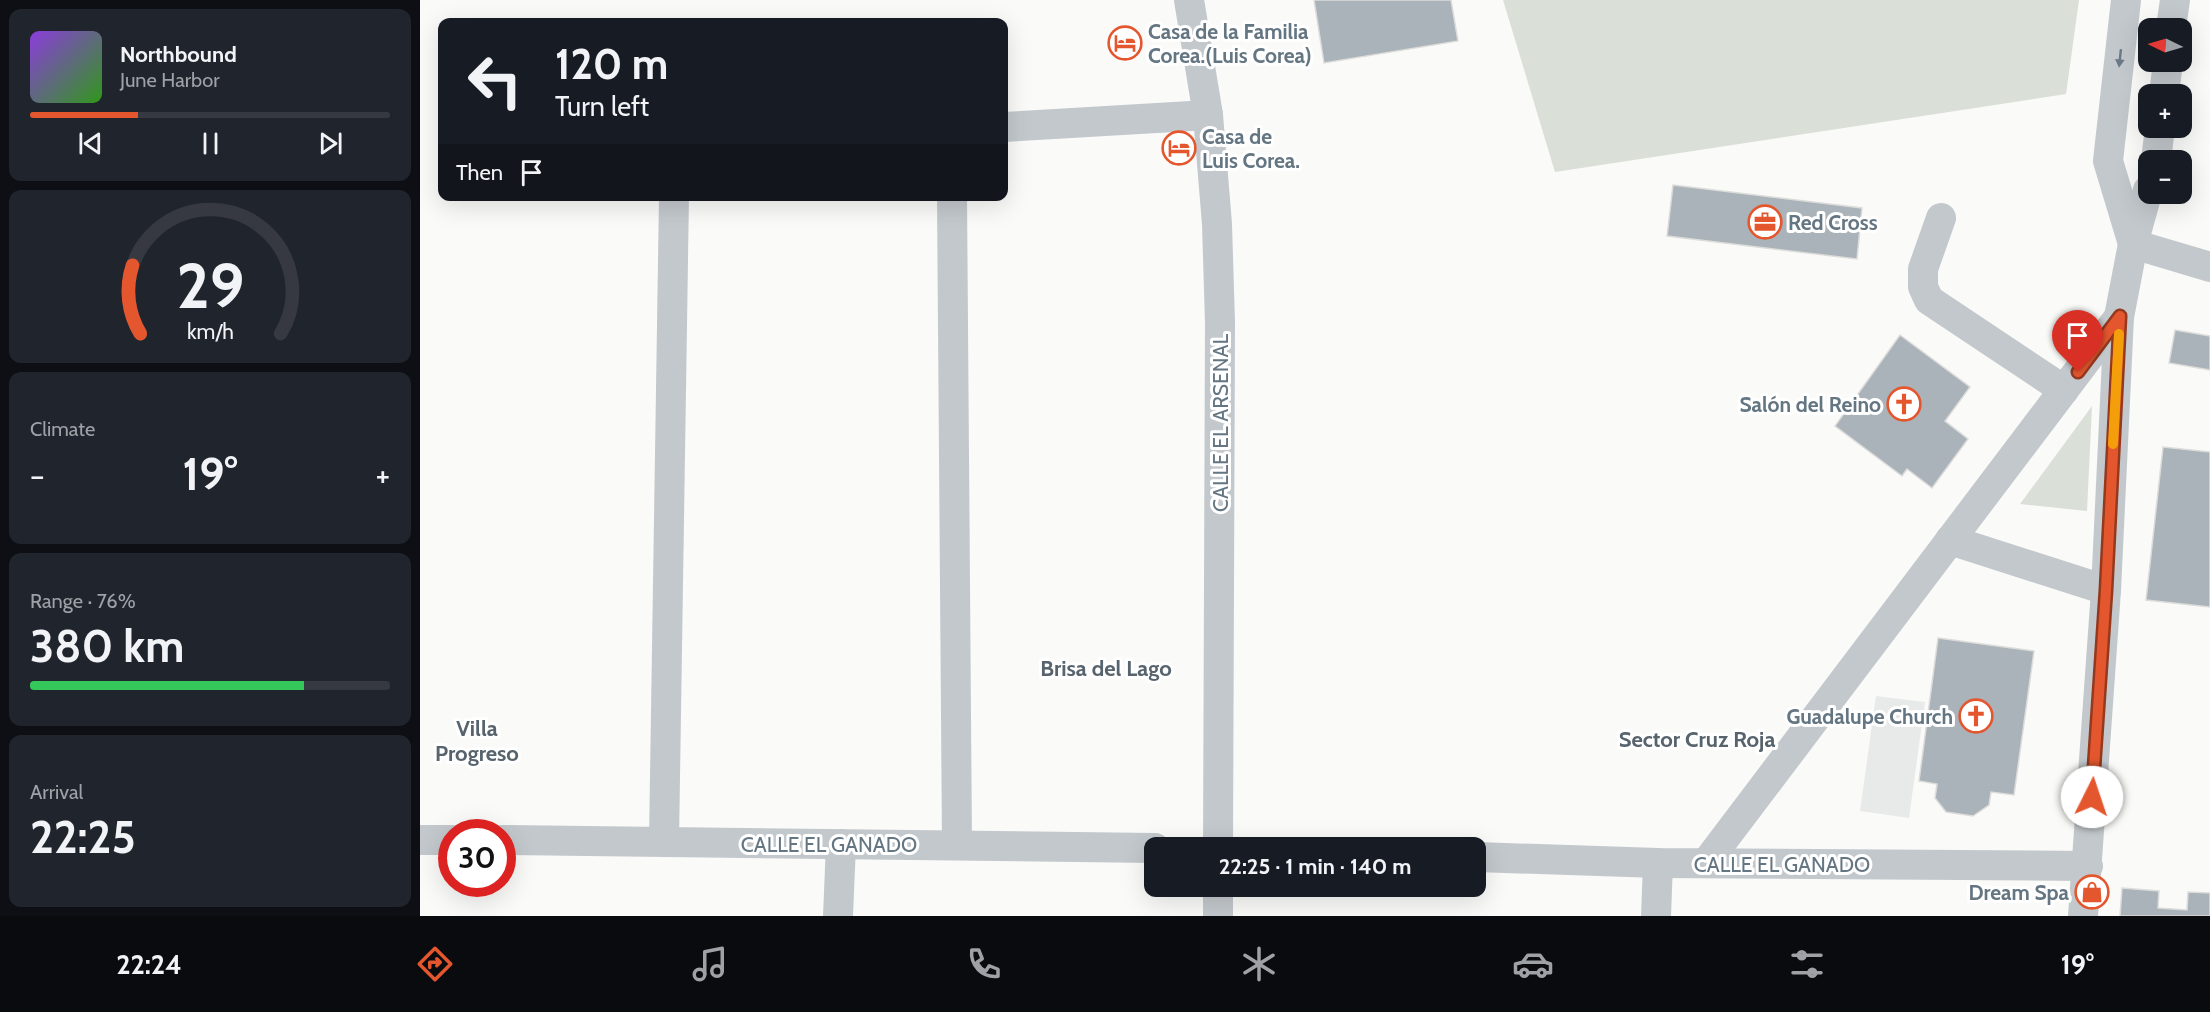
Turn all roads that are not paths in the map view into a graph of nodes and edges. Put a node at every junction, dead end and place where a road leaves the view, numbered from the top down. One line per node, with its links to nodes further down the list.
1 (1189, 0): 5 (street, CALLE EL ARSENAL)
2 (2126, 0): 11 (street, one-way to 11)
3 (2175, 0): 4 (street)
4 (2172, 18)
5 (1208, 115): 6 (street); 17 (street, CALLE EL ARSENAL)
6 (1008, 127)
7 (674, 201): 21 (street)
8 (952, 201): 23 (street)
9 (2144, 204): 11 (street)
10 (1941, 218): 14 (street)
11 (2133, 244): 12 (street); 13 (street)
12 (2210, 267)
13 (2120, 316): 14 (street); 16 (street)
14 (2064, 390): 15 (street)
15 (1950, 540): 16 (street); 27 (street)
16 (2106, 590): 28 (street)
17 (1218, 837)
18 (420, 840): 19 (street)
19 (438, 840)
20 (516, 840): 21 (street, CALLE EL GANADO)
21 (664, 842): 22 (street, CALLE EL GANADO)
22 (841, 844): 23 (street, CALLE EL GANADO); 30 (street)
23 (957, 844): 24 (street, CALLE EL GANADO)
24 (1144, 848)
25 (1486, 857): 26 (street, CALLE EL GANADO)
26 (1658, 863): 27 (street, CALLE EL GANADO); 32 (street)
27 (1706, 863): 28 (street, CALLE EL GANADO)
28 (2088, 866): 33 (street)
29 (1218, 897): 31 (street)
30 (837, 916)
31 (1218, 916)
32 (1656, 916)
33 (2083, 916)

